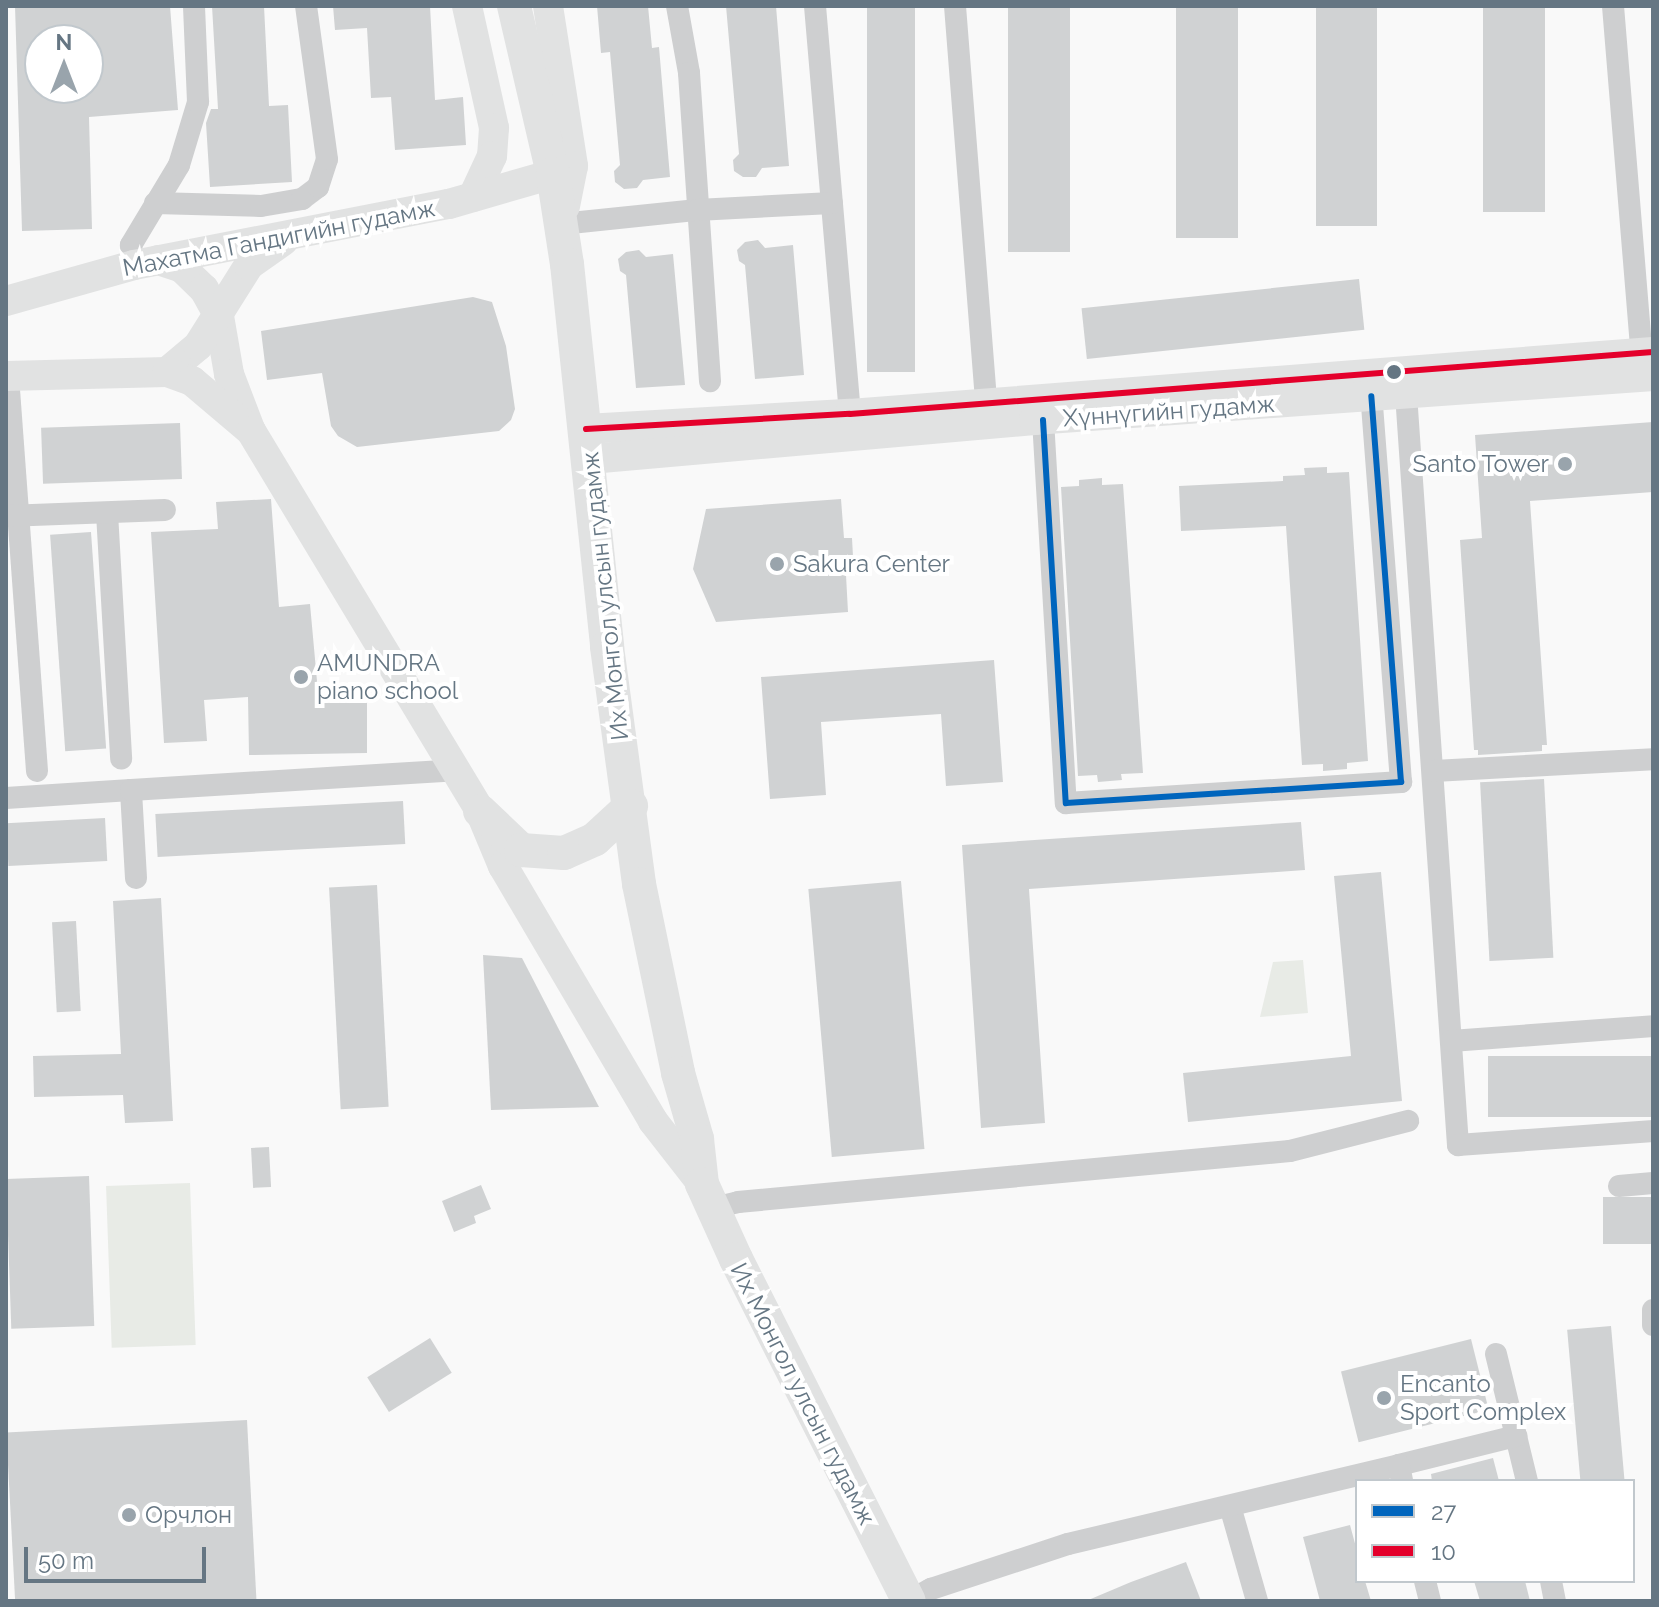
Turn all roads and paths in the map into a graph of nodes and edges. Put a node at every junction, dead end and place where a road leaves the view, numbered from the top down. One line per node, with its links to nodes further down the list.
1 (194, 6): 12 (street)
2 (306, 6): 12 (street)
3 (467, 6): 11 (main road)
4 (514, 6): 10 (main road, Их Монгол улсын гудамж)
5 (548, 6): 15 (main road)
6 (677, 6): 14 (street)
7 (815, 6): 13 (street)
8 (955, 6): 26 (street)
9 (1613, 6): 20 (street)
10 (553, 174): 11 (main road, Махатма Гандигийн гудамж); 15 (main road, Их Монгол улсын гудамж)
11 (473, 197): 16 (main road, Махатма Гандигийн гудамж)
12 (155, 203): 17 (street)
13 (832, 203): 14 (street); 27 (street)
14 (697, 210): 15 (street); 23 (street)
15 (561, 224): 30 (main road, Их Монгол улсын гудамж)
16 (291, 235): 17 (main road, Махатма Гандигийн гудамж); 19 (main road)
17 (146, 262): 18 (main road, Махатма Гандигийн гудамж); 19 (main road)
18 (6, 301)
19 (219, 316): 21 (main road); 29 (main road)
20 (1648, 364): 24 (main road, Хүннүгийн гудамж); 26 (main road, Хүннүгийн гудамж)
21 (167, 372): 22 (main road); 29 (main road)
22 (7, 376): 33 (street)
23 (710, 381)
24 (1406, 394): 25 (main road, Хүннүгийн гудамж); 38 (street)
25 (1371, 396): 28 (main road, Хүннүгийн гудамж); 28 (street)
26 (986, 403): 27 (main road, Хүннүгийн гудамж)
27 (850, 414): 30 (main road, Хүннүгийн гудамж)
28 (1043, 420): 30 (main road, Хүннүгийн гудамж)
29 (251, 431): 36 (main road)
30 (588, 444): 41 (main road, Их Монгол улсын гудамж)
31 (165, 510): 32 (street)
32 (107, 513): 33 (street); 34 (street)
33 (11, 516): 37 (street)
34 (121, 759)
35 (1653, 759): 38 (street)
36 (455, 770): 39 (street); 42 (main road)
37 (37, 771)
38 (1434, 771): 45 (street)
39 (131, 790): 40 (street); 43 (street)
40 (6, 798)
41 (631, 806): 42 (main road); 50 (main road, Их Монгол улсын гудамж)
42 (480, 811): 50 (main road, Их Монгол улсын гудамж)
43 (136, 878)
44 (1653, 1026): 45 (street)
45 (1451, 1041): 47 (street)
46 (1408, 1121): 50 (street)
47 (1653, 1131)
48 (1653, 1183): 49 (street)
49 (1619, 1186)
50 (708, 1196): 60 (main road, Их Монгол улсын гудамж)
51 (1653, 1310): 52 (street)
52 (1653, 1325)
53 (1496, 1354): 54 (street)
54 (1516, 1436): 55 (street); 57 (street)
55 (1400, 1473): 56 (street)
56 (1369, 1479)
57 (1527, 1479)
58 (1355, 1482): 59 (street)
59 (1230, 1506): 60 (street); 61 (street)
60 (909, 1601)
61 (1257, 1601)

